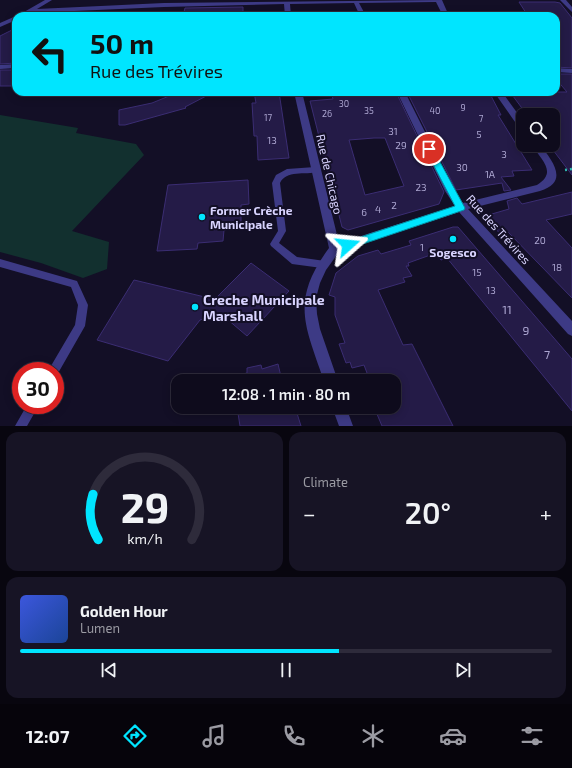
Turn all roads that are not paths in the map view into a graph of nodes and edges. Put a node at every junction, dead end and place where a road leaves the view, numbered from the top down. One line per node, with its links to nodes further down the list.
1 (49, 0): 7 (street)
2 (438, 0): 4 (street); 10 (street)
3 (563, 0): 6 (street)
4 (355, 1): 5 (street); 9 (street)
5 (287, 3): 7 (street); 8 (street)
6 (572, 10)
7 (31, 11)
8 (288, 12)
9 (361, 12)
10 (444, 12)
11 (12, 20): 12 (street)
12 (0, 26)
13 (12, 66): 14 (street)
14 (0, 67)
15 (560, 70): 16 (street)
16 (572, 71)
17 (299, 96): 22 (street, Rue de Chicago)
18 (403, 96): 23 (street, Rue des Trévires)
19 (501, 96): 20 (street)
20 (516, 117)
21 (541, 152): 23 (street)
22 (315, 170): 24 (street, Rue de Chicago); 26 (lane)
23 (460, 208): 24 (street); 27 (street, Rue des Trévires)
24 (335, 249): 26 (street)
25 (0, 263): 28 (lane)
26 (322, 264): 29 (street)
27 (572, 330)
28 (59, 362)
29 (329, 374)
30 (28, 414): 32 (lane)
31 (342, 414): 33 (street)
32 (21, 426)
33 (346, 426)

